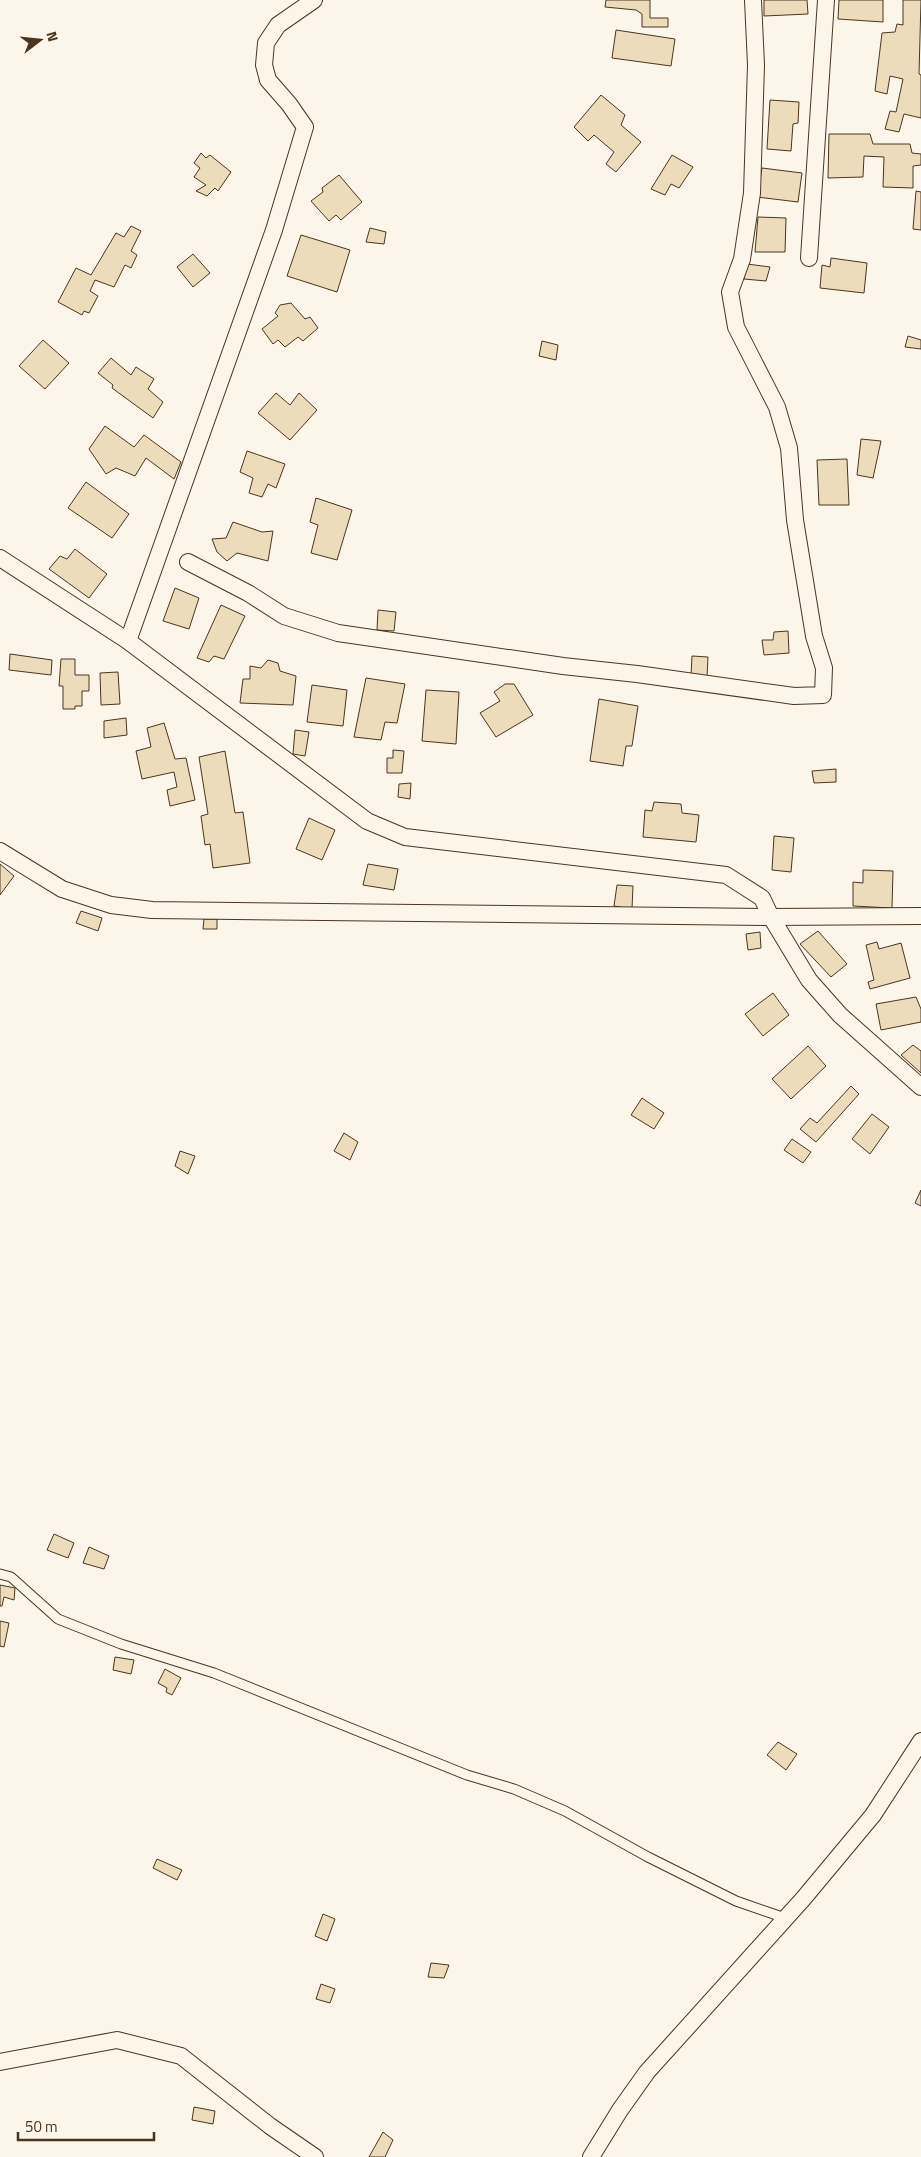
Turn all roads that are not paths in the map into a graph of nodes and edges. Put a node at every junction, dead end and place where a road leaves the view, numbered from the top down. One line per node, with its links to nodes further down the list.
1 (314, 0): 7 (street)
2 (753, 0): 6 (street)
3 (826, 0): 4 (street)
4 (809, 258)
5 (0, 558): 7 (street)
6 (188, 562)
7 (128, 641): 10 (street)
8 (0, 851): 10 (street)
9 (921, 916): 10 (street)
10 (771, 917): 11 (street)
11 (921, 1087)
12 (0, 1574): 14 (lane)
13 (921, 1741): 14 (street)
14 (785, 1918): 17 (street)
15 (0, 2062): 16 (street)
16 (315, 2157)
17 (591, 2157)

